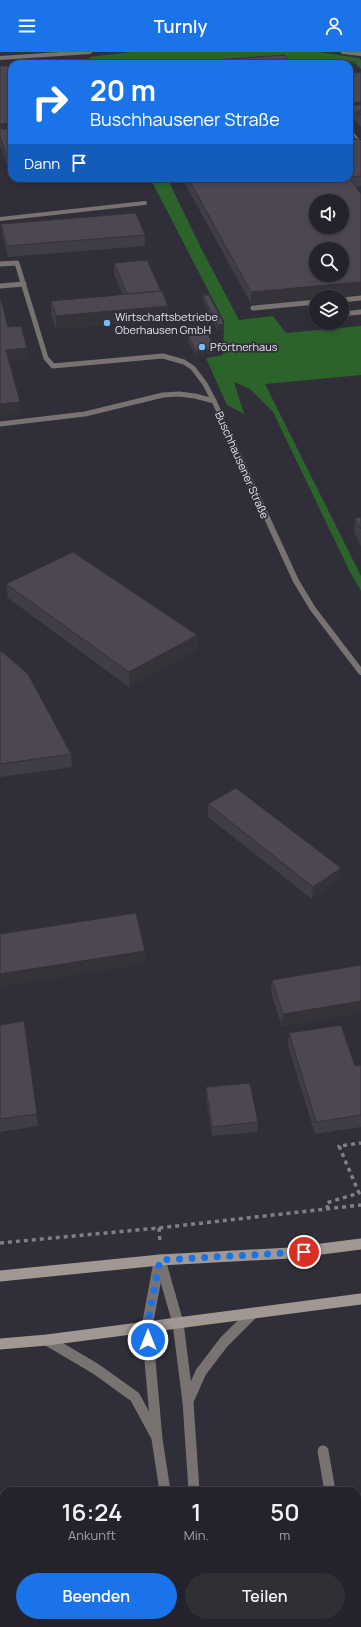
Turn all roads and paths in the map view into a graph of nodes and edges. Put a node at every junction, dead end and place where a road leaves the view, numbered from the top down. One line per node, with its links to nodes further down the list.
1 (90, 52): 3 (street)
2 (343, 52): 5 (street)
3 (66, 53): 4 (street)
4 (46, 54): 6 (street)
5 (361, 54)
6 (0, 58)
7 (353, 135): 8 (street)
8 (361, 145)
9 (145, 203): 10 (street)
10 (0, 220)
11 (0, 264): 12 (street)
12 (24, 284): 13 (street); 20 (street)
13 (0, 286)
14 (361, 298): 15 (street)
15 (349, 299)
16 (309, 303): 17 (street)
17 (253, 308)
18 (361, 312): 19 (street)
19 (349, 313)
20 (214, 401): 21 (street, Buschhausener Straße); 22 (street, Buschhausener Straße)
21 (0, 424)
22 (361, 672)
23 (361, 1143): 25 (path)
24 (361, 1206): 25 (path)
25 (328, 1209): 26 (path)
26 (0, 1243)
27 (361, 1244): 28 (main road)
28 (160, 1260): 29 (main road); 32 (street); 33 (street)
29 (0, 1276)
30 (361, 1299): 31 (main road)
31 (253, 1313): 32 (main road); 36 (street)
32 (178, 1323): 33 (main road); 36 (street)
33 (147, 1327): 34 (main road); 37 (street)
34 (47, 1340): 35 (main road); 37 (street)
35 (0, 1344)
36 (188, 1402): 40 (street)
37 (157, 1439): 39 (street)
38 (323, 1451): 41 (street)
39 (164, 1487)
40 (194, 1487)
41 (329, 1487)

